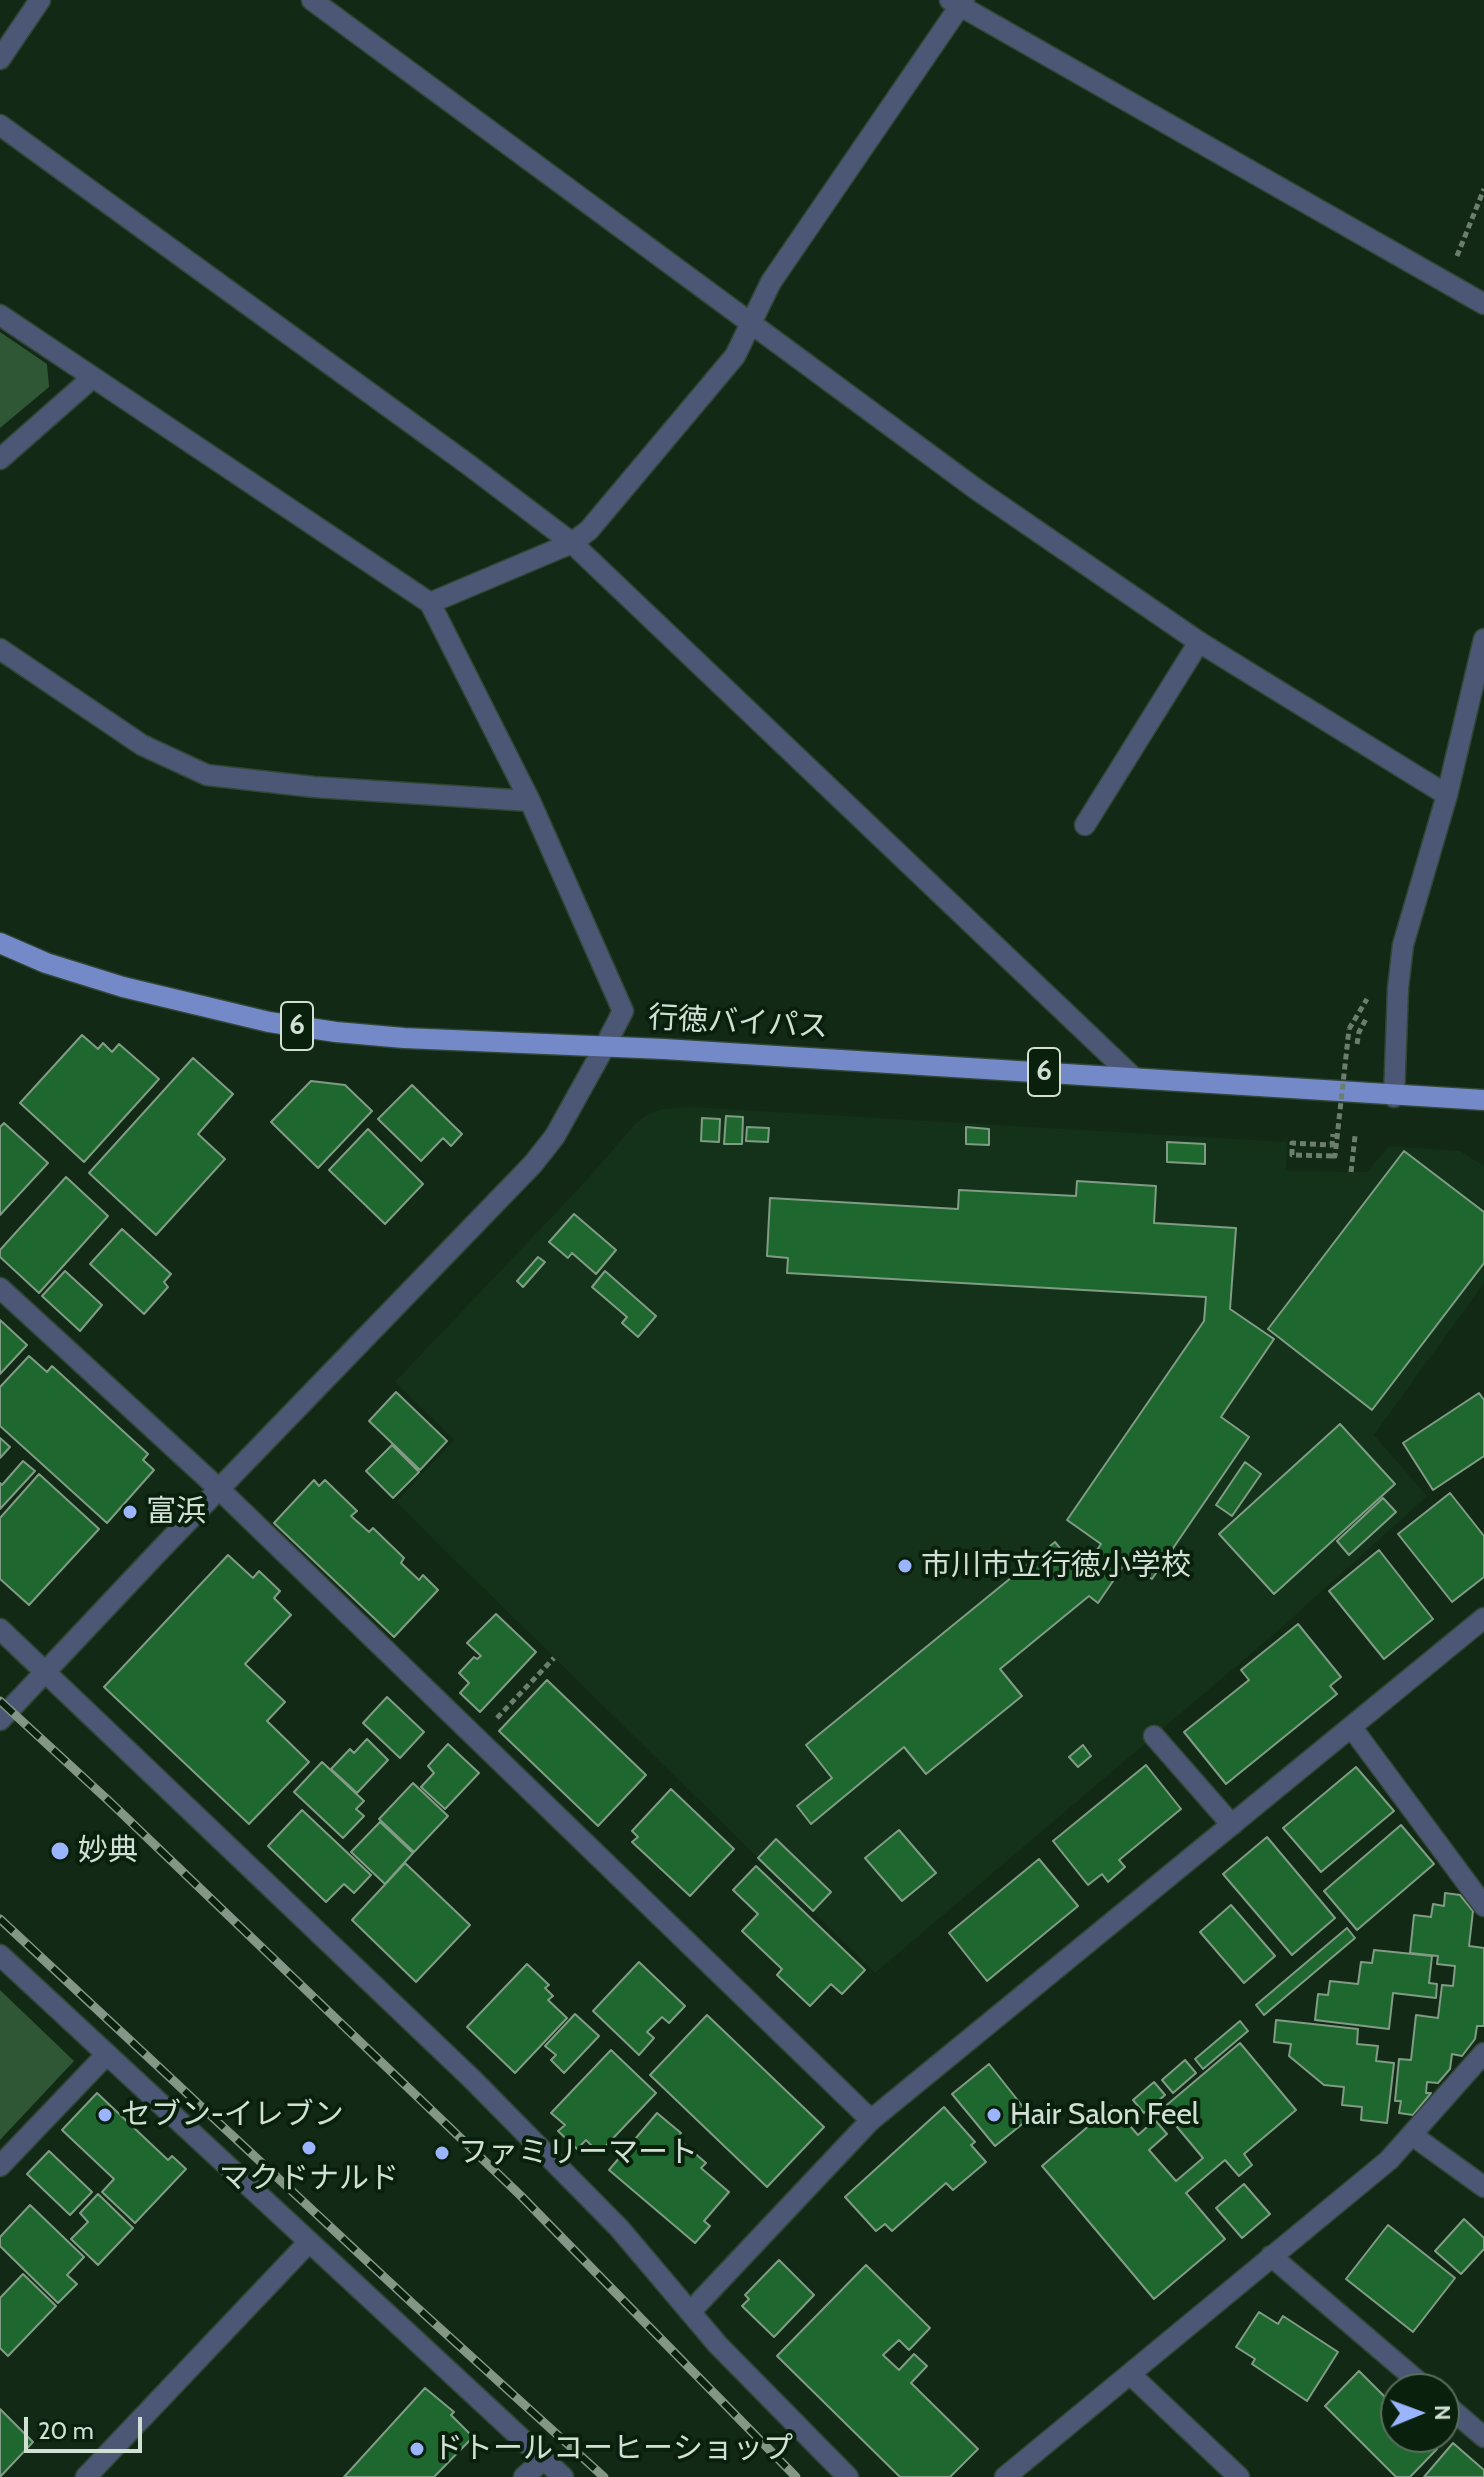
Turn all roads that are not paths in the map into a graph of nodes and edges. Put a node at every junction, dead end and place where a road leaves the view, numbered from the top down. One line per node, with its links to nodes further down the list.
1 (40, 0): 4 (street)
2 (312, 0): 8 (street)
3 (958, 2): 6 (street); 8 (street)
4 (0, 59)
5 (0, 125): 11 (street)
6 (1484, 304)
7 (0, 315): 9 (street)
8 (752, 323): 11 (street); 14 (street)
9 (92, 378): 10 (street); 12 (street)
10 (0, 459)
11 (572, 543): 12 (street); 21 (street)
12 (430, 603): 17 (street)
13 (1484, 639): 16 (street)
14 (1199, 642): 16 (street); 18 (street)
15 (0, 649): 17 (street)
16 (1447, 795): 22 (street)
17 (530, 801): 20 (street)
18 (1085, 825)
19 (0, 943): 20 (main road, 行徳バイパス / 6)
20 (605, 1046): 21 (main road, 行徳バイパス / 6); 25 (street)
21 (1134, 1078): 22 (main road, 行徳バイパス / 6)
22 (1394, 1097): 23 (main road, 行徳バイパス / 6)
23 (1484, 1100)
24 (0, 1288): 25 (street)
25 (219, 1489): 28 (street); 37 (street)
26 (1484, 1618): 30 (street)
27 (0, 1629): 28 (street)
28 (45, 1672): 29 (street); 43 (street)
29 (0, 1720)
30 (1352, 1728): 32 (street); 33 (street)
31 (1154, 1736): 32 (street)
32 (1232, 1825): 37 (street)
33 (1484, 1906)
34 (0, 1955): 36 (street)
35 (1484, 2053): 38 (street)
36 (107, 2054): 39 (street); 41 (street)
37 (871, 2120): 43 (street)
38 (1412, 2135): 40 (street); 42 (street)
39 (0, 2166)
40 (1484, 2187)
41 (308, 2243): 48 (street); 49 (street)
42 (1271, 2256): 44 (street); 45 (street)
43 (691, 2311): 52 (street)
44 (1408, 2373)
45 (1130, 2374): 53 (street); 54 (street)
46 (1460, 2417): 47 (street)
47 (1484, 2437)
48 (544, 2459): 50 (street); 51 (street)
49 (86, 2477)
50 (524, 2477)
51 (563, 2477)
52 (848, 2477)
53 (1005, 2477)
54 (1239, 2477)

